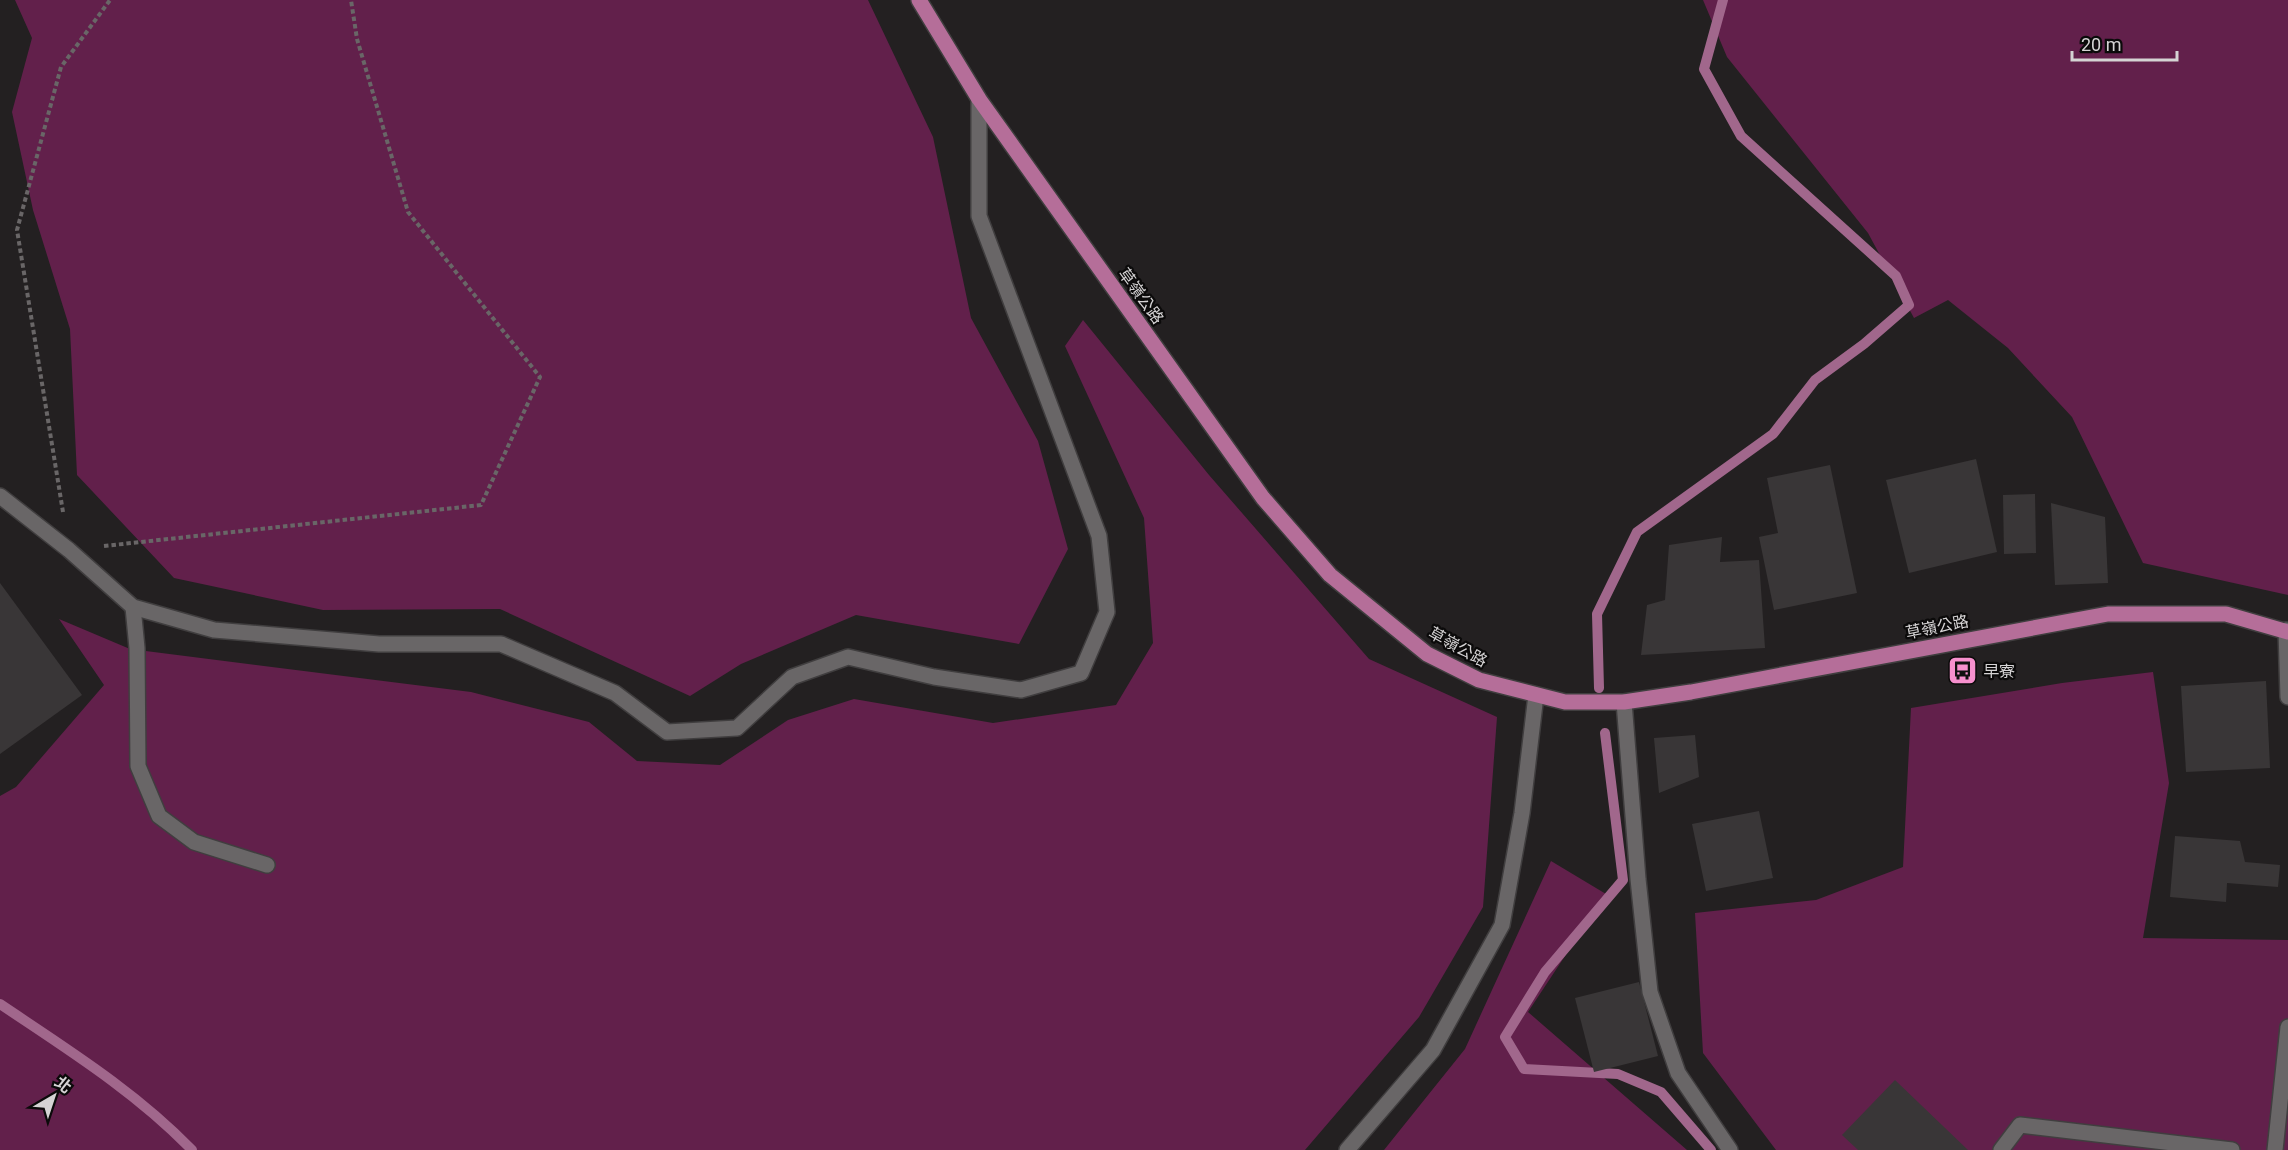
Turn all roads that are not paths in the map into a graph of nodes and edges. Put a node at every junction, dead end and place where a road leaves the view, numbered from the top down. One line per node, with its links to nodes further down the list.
1 (919, 0): 2 (main road, 草嶺公路)
2 (978, 99): 4 (street); 6 (main road, 草嶺公路)
3 (0, 496): 4 (street)
4 (133, 607): 9 (street)
5 (2287, 631): 7 (street); 8 (main road, 草嶺公路)
6 (1536, 695): 8 (main road, 草嶺公路); 11 (street)
7 (2288, 697)
8 (1624, 702): 12 (street)
9 (267, 866)
10 (2288, 1027): 15 (street)
11 (1347, 1150)
12 (1730, 1150)
13 (2001, 1150): 14 (street)
14 (2232, 1150)
15 (2276, 1150)

